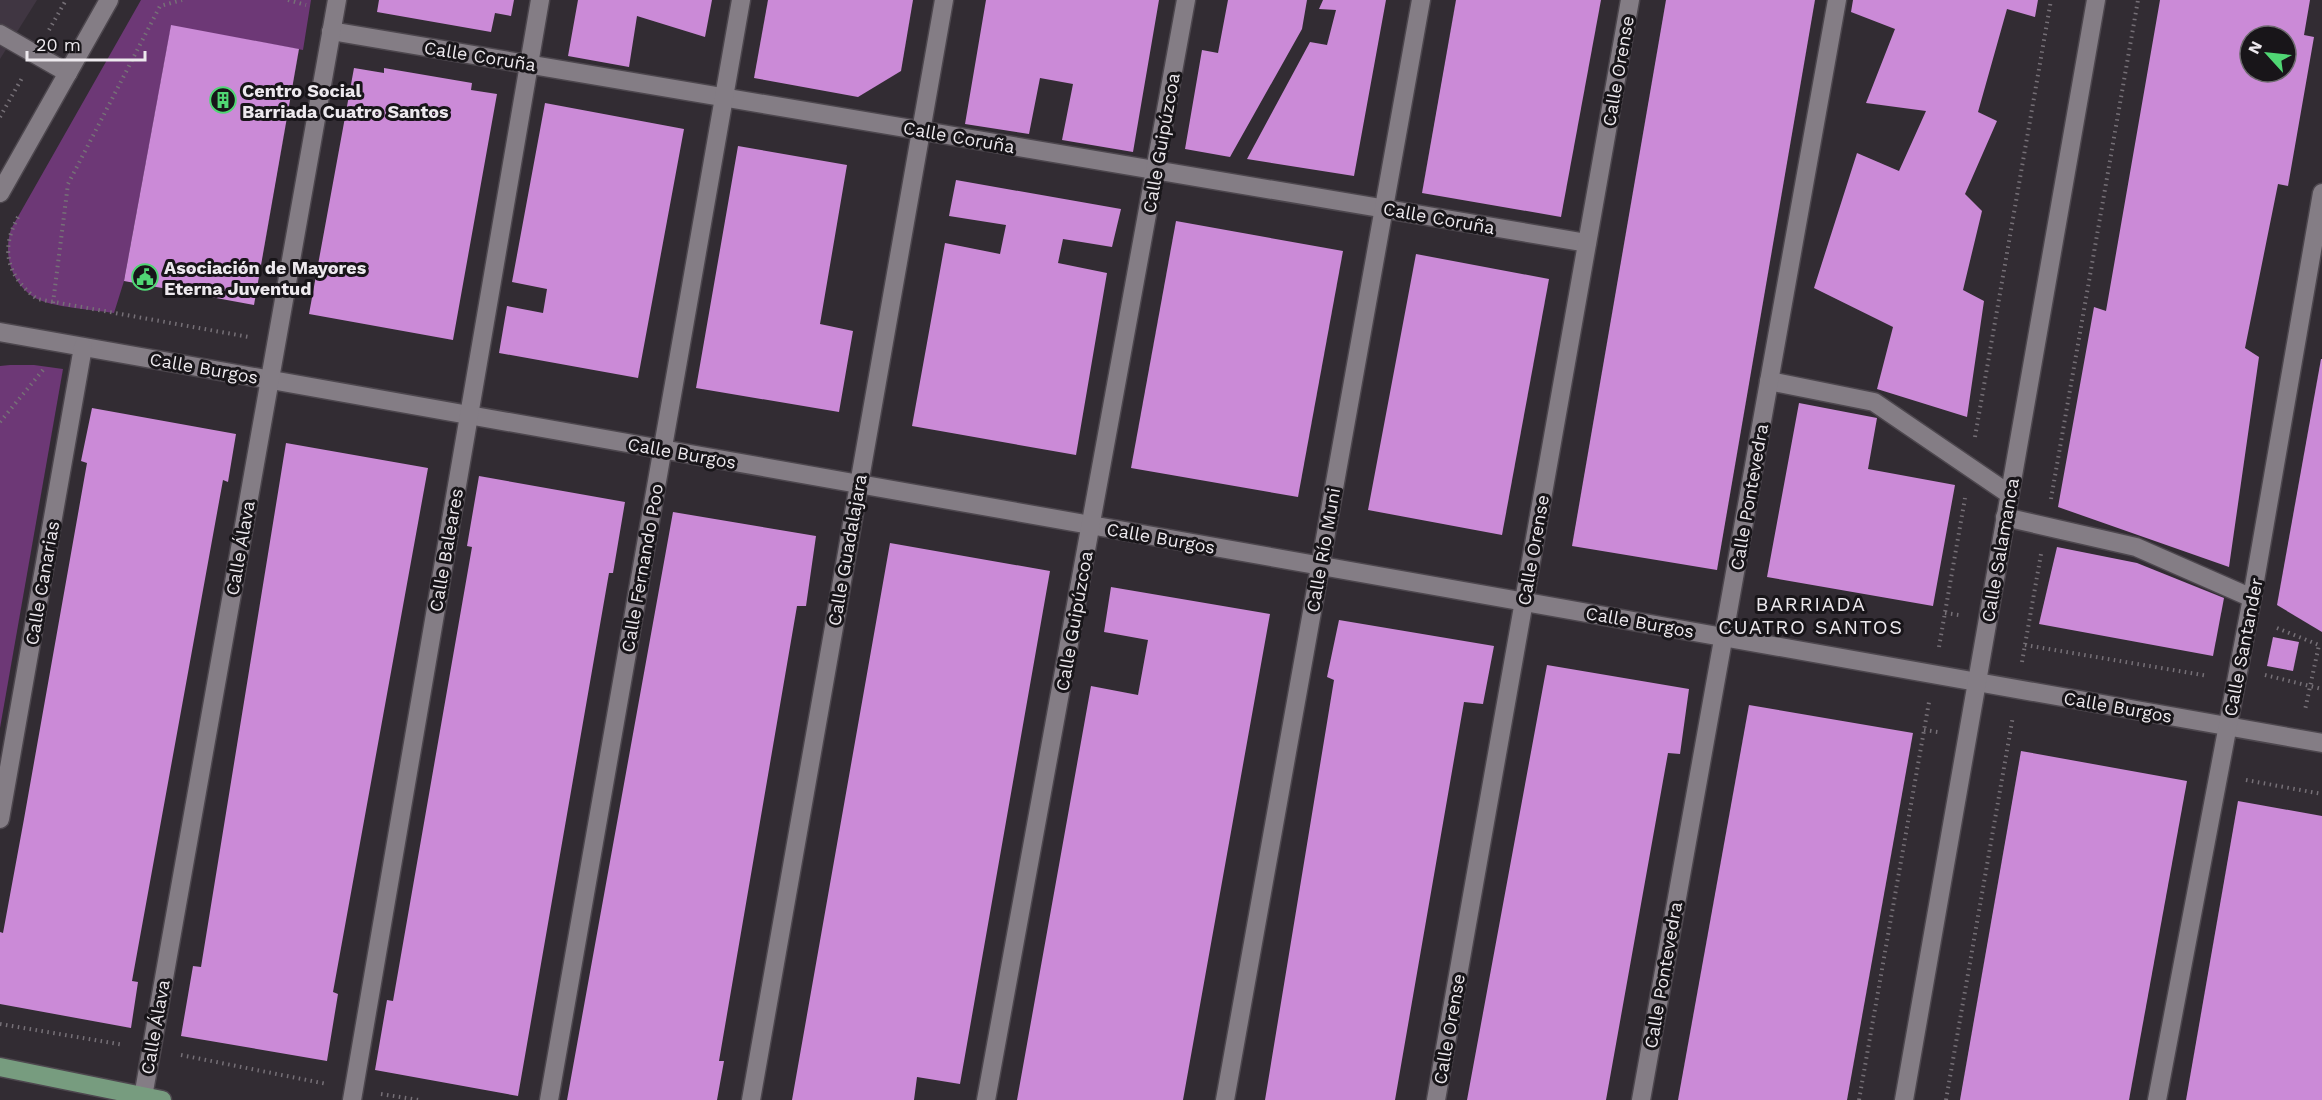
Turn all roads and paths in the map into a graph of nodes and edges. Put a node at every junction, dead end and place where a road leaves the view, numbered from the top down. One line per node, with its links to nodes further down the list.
1 (109, 0): 18 (street)
2 (182, 0): 27 (path)
3 (288, 0): 14 (path)
4 (337, 0): 15 (street, Calle Álava)
5 (540, 0): 17 (street, Calle Baleares)
6 (741, 0): 19 (street, Calle Fernando Poo)
7 (944, 0): 20 (street, Calle Guadalajara)
8 (1186, 0): 21 (street, Calle Guipúzcoa)
9 (1421, 0): 25 (street, Calle Río Muni)
10 (1630, 0): 26 (street, Calle Orense)
11 (1837, 0): 33 (street, Calle Pontevedra)
12 (2051, 0): 37 (path)
13 (2096, 0): 39 (street, Calle Salamanca)
14 (310, 6)
15 (331, 31): 17 (street, Calle Coruña); 32 (street, Calle Álava)
16 (0, 34): 18 (street)
17 (529, 64): 19 (street, Calle Coruña); 34 (street, Calle Baleares)
18 (68, 73): 22 (street)
19 (724, 97): 20 (street, Calle Coruña); 36 (street, Calle Fernando Poo)
20 (921, 131): 21 (street, Calle Coruña); 38 (street, Calle Guadalajara)
21 (1156, 170): 25 (street, Calle Coruña); 41 (street, Calle Guipúzcoa)
22 (0, 193)
23 (2322, 193): 43 (street, Calle Santander)
24 (23, 208): 27 (path)
25 (1384, 208): 26 (street, Calle Coruña); 42 (street, Calle Río Muni)
26 (1587, 243): 44 (street, Calle Orense)
27 (53, 303): 29 (path)
28 (0, 332): 30 (street, Calle Burgos)
29 (251, 338)
30 (83, 347): 32 (street, Calle Burgos); 58 (street, Calle Canarias)
31 (46, 366): 35 (path)
32 (270, 380): 34 (street, Calle Burgos); 60 (street, Calle Álava)
33 (1769, 381): 37 (street); 46 (street, Calle Pontevedra)
34 (469, 415): 36 (street, Calle Burgos); 62 (street, Calle Baleares)
35 (0, 423)
36 (663, 449): 38 (street, Calle Burgos); 66 (street, Calle Fernando Poo)
37 (1970, 468): 39 (street); 48 (path)
38 (858, 484): 41 (street, Calle Burgos); 67 (street, Calle Guadalajara)
39 (2009, 494): 40 (street, Calle Salamanca)
40 (2005, 517): 43 (street); 50 (street, Calle Salamanca)
41 (1091, 525): 42 (street, Calle Burgos); 68 (street, Calle Guipúzcoa)
42 (1321, 566): 44 (street, Calle Burgos); 69 (street, Calle Río Muni)
43 (2252, 598): 45 (street, Calle Santander)
44 (1524, 602): 46 (street, Calle Burgos); 70 (street, Calle Orense)
45 (2248, 616): 51 (path); 53 (street, Calle Santander)
46 (1724, 637): 48 (street, Calle Burgos); 71 (street, Calle Pontevedra)
47 (2025, 645): 49 (path)
48 (1934, 675): 50 (street, Calle Burgos); 72 (path)
49 (2216, 677)
50 (1977, 682): 53 (street, Calle Burgos); 73 (street, Calle Salamanca)
51 (2310, 687): 52 (path); 54 (path)
52 (2322, 689)
53 (2228, 726): 54 (street, Calle Burgos); 56 (street, Calle Santander)
54 (2299, 739): 55 (street, Calle Burgos)
55 (2322, 743)
56 (2218, 775): 57 (path); 74 (street, Calle Santander)
57 (2322, 794)
58 (0, 819)
59 (0, 1024): 60 (path)
60 (151, 1050): 62 (path); 63 (street, Calle Álava)
61 (0, 1067): 63 (main road)
62 (353, 1095): 65 (path)
63 (145, 1098): 64 (main road)
64 (162, 1100)
65 (419, 1100)
66 (549, 1100)
67 (751, 1100)
68 (986, 1100)
69 (1225, 1100)
70 (1436, 1100)
71 (1641, 1100)
72 (1859, 1100)
73 (1904, 1100)
74 (2157, 1100)

